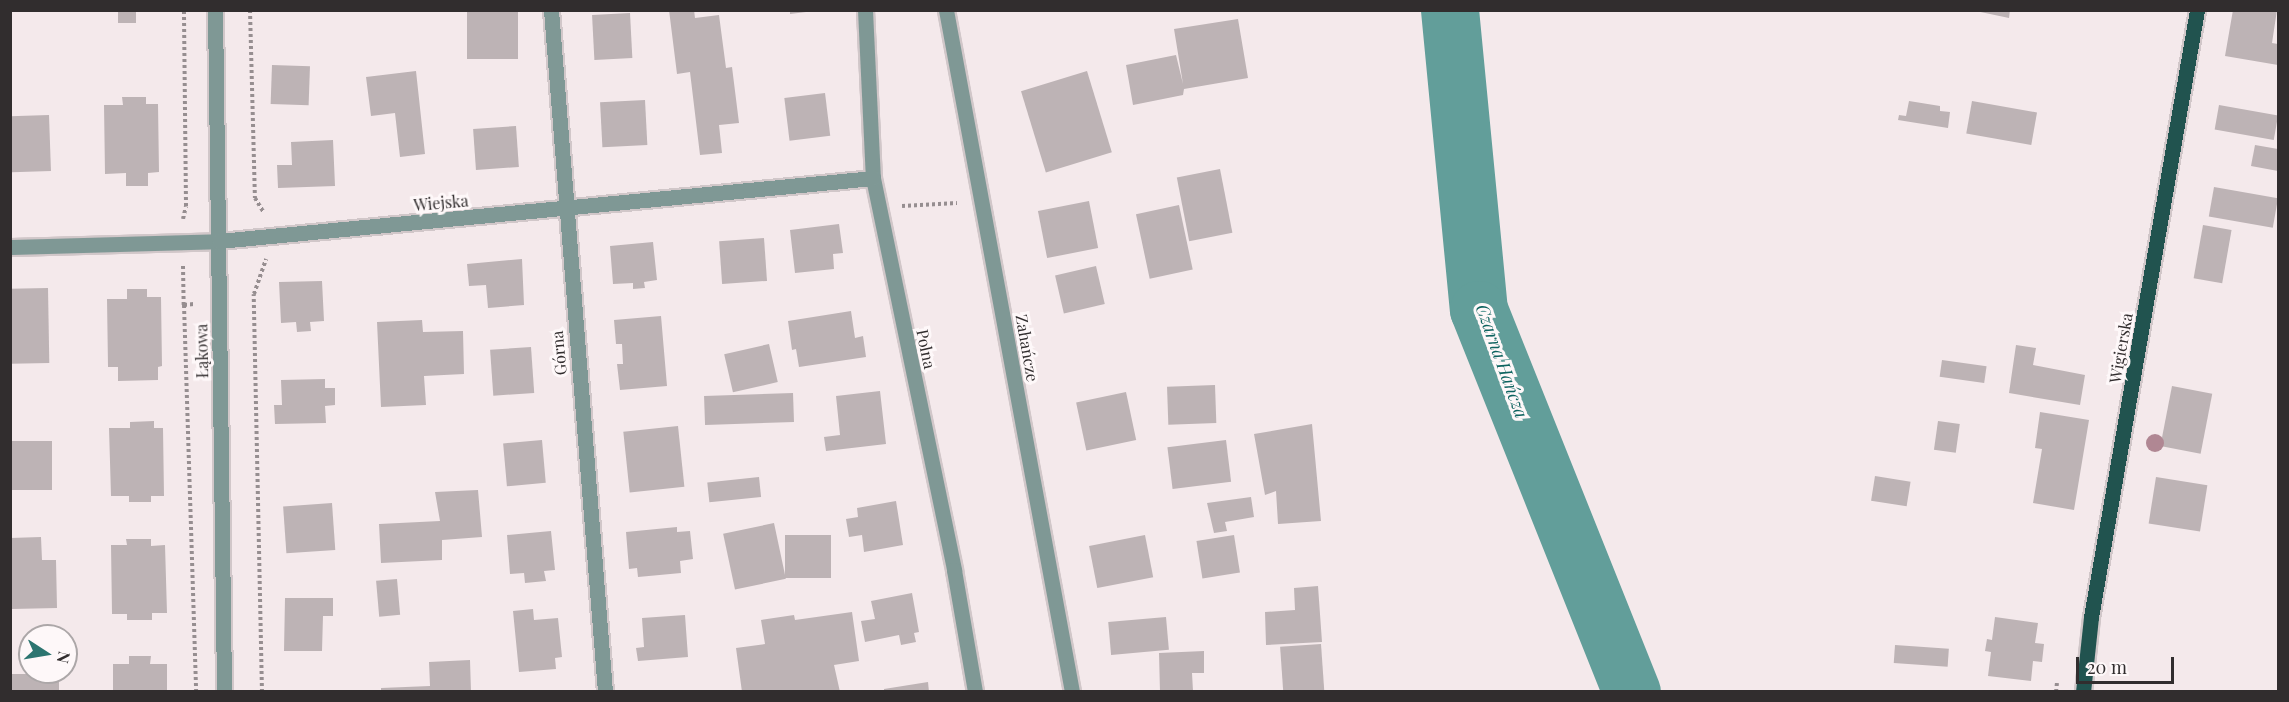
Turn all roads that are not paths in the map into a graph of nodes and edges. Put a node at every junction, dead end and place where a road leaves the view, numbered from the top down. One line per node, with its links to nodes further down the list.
1 (215, 10): 8 (street, Łąkowa)
2 (551, 10): 7 (street, Górna)
3 (865, 10): 6 (street, Polna)
4 (946, 10): 13 (street, Zahańcze)
5 (2196, 10): 14 (main road, Wigierska)
6 (873, 178): 7 (street, Wiejska); 12 (street, Polna)
7 (565, 210): 8 (street, Wiejska); 11 (street, Górna)
8 (219, 241): 9 (street, Wiejska); 10 (street, Łąkowa)
9 (10, 247)
10 (224, 692)
11 (605, 692)
12 (975, 692)
13 (1072, 692)
14 (2083, 692)

